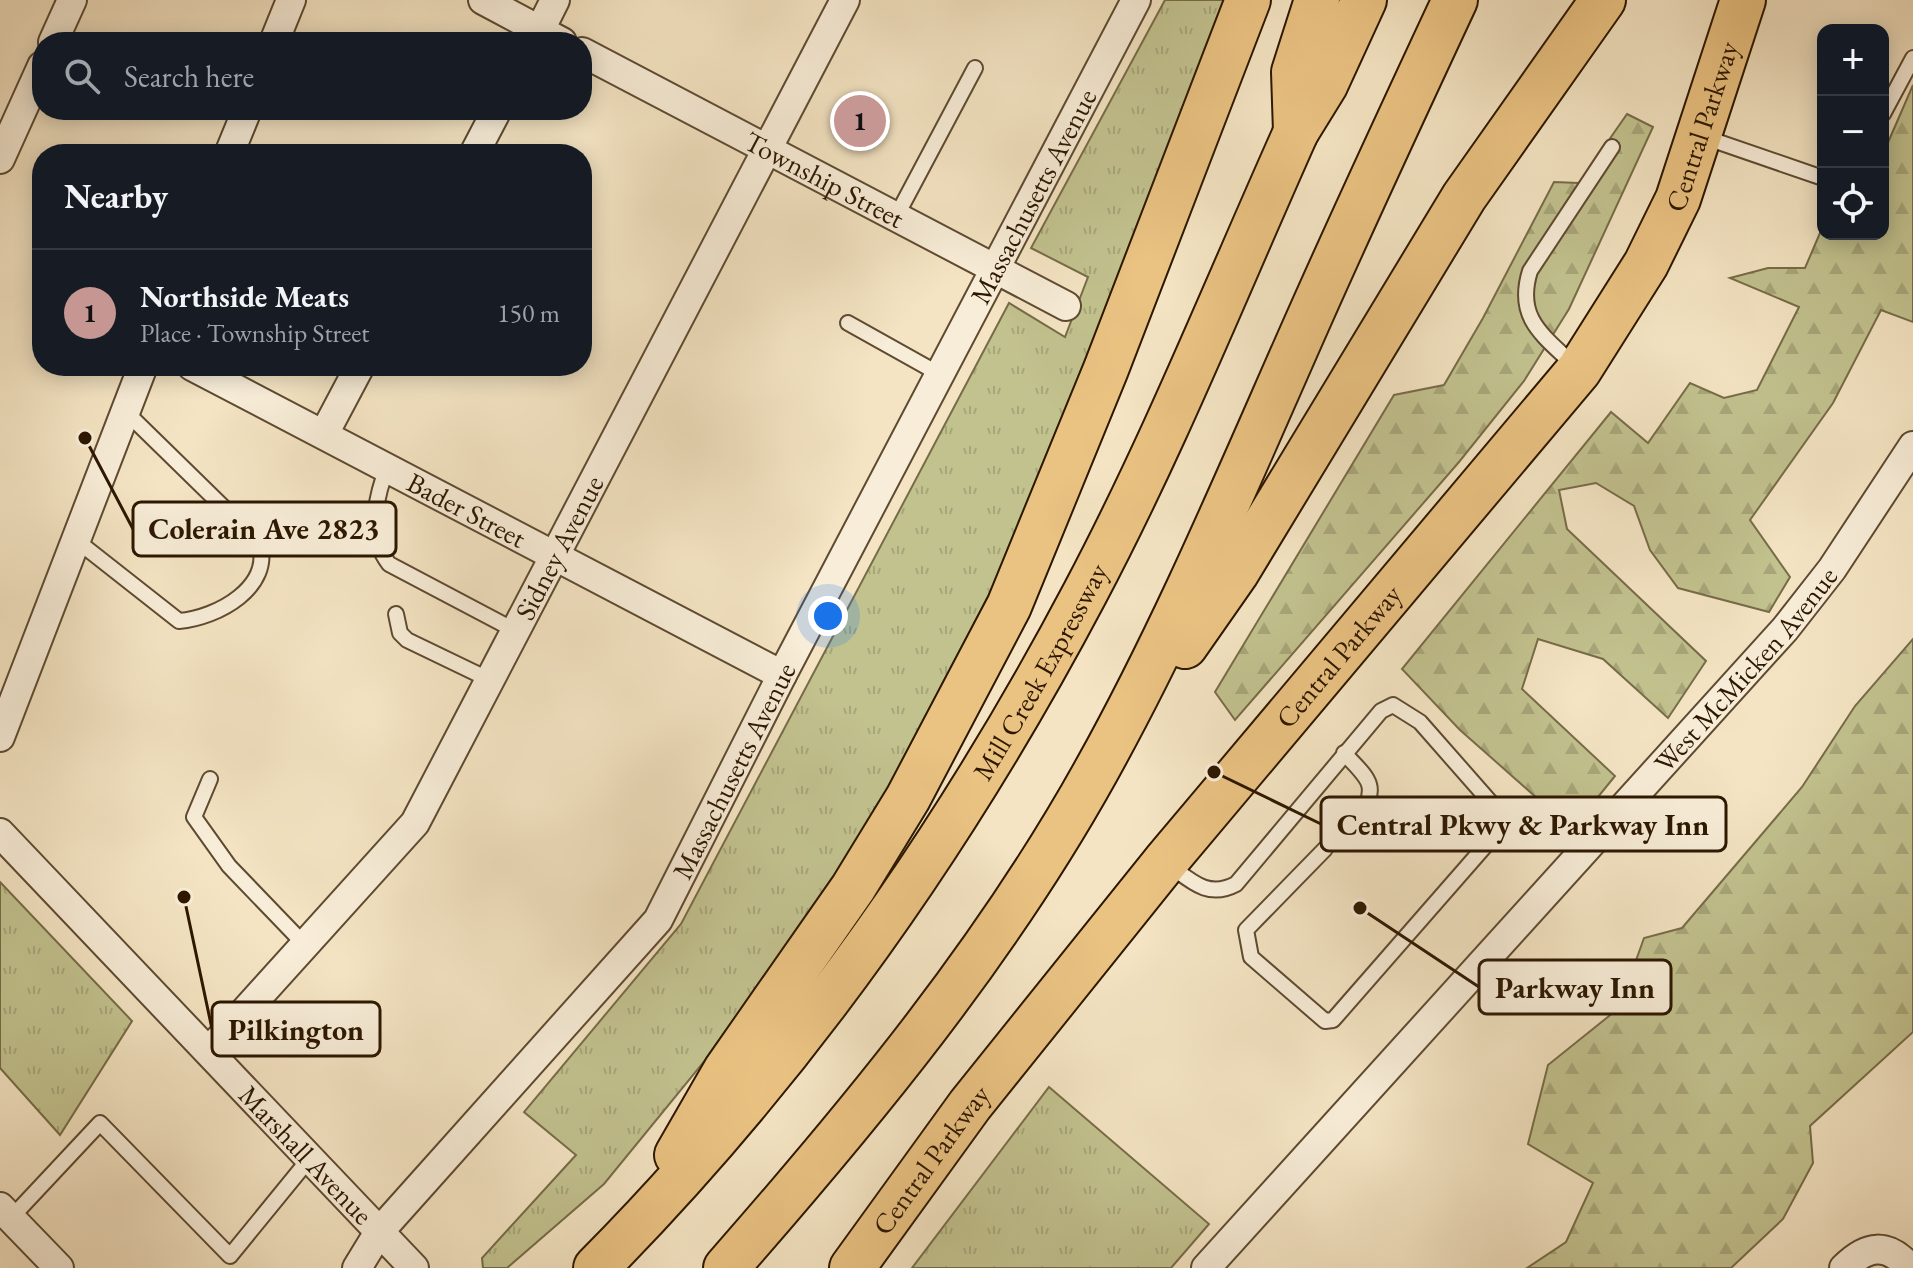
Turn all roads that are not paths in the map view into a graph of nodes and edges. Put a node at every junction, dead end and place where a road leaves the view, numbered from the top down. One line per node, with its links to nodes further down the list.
1 (72, 0): 13 (street)
2 (291, 0): 14 (street)
3 (483, 0): 15 (street)
4 (555, 0): 16 (street)
5 (845, 0): 29 (street, Sidney Avenue)
6 (1136, 0): 33 (street, Massachusetts Avenue)
7 (1248, 0): 64 (main road)
8 (1317, 0): 24 (main road)
9 (1364, 0): 24 (main road, Mill Creek Expressway)
10 (1455, 0): 53 (main road)
11 (1603, 0): 53 (main road)
12 (1743, 0): 25 (main road, Central Parkway)
13 (58, 32)
14 (278, 32)
15 (535, 32)
16 (547, 32)
17 (592, 57): 29 (street, Township Street)
18 (1913, 58): 21 (lane)
19 (975, 68): 32 (lane)
20 (32, 88): 30 (street)
21 (1889, 103)
22 (243, 120): 26 (street)
23 (492, 120): 27 (street)
24 (1296, 132): 64 (main road, Mill Creek Expressway)
25 (1701, 136): 31 (lane); 36 (main road, Central Parkway)
26 (233, 144)
27 (479, 144)
28 (1612, 147): 36 (lane)
29 (768, 149): 32 (street, Township Street); 46 (street, Sidney Avenue)
30 (0, 159)
31 (1817, 176)
32 (897, 215): 33 (street, Township Street)
33 (997, 268): 34 (street, Township Street); 37 (street, Massachusetts Avenue)
34 (1066, 306)
35 (848, 323): 37 (lane)
36 (1579, 370): 58 (main road, Central Parkway)
37 (941, 375): 49 (street, Massachusetts Avenue)
38 (139, 376): 41 (street)
39 (211, 376): 42 (street, Bader Street)
40 (355, 376): 42 (street)
41 (126, 412): 45 (street); 45 (lane)
42 (324, 434): 44 (street, Bader Street)
43 (1913, 446): 73 (street, West McMicken Avenue)
44 (387, 468): 46 (street, Bader Street); 48 (lane)
45 (76, 540): 51 (street)
46 (554, 558): 48 (street, Sidney Avenue); 49 (street, Bader Street)
47 (396, 614): 50 (lane)
48 (516, 631): 50 (street, Sidney Avenue)
49 (782, 675): 63 (street, Massachusetts Avenue)
50 (490, 680): 59 (street, Sidney Avenue)
51 (0, 737)
52 (1344, 753): 55 (lane); 57 (lane); 58 (lane)
53 (1096, 772): 71 (main road)
54 (210, 779): 59 (lane)
55 (1361, 815)
56 (0, 833): 60 (street, Marshall Avenue)
57 (1325, 849)
58 (1165, 862): 72 (main road, Central Parkway)
59 (305, 945): 60 (street, Sidney Avenue)
60 (209, 1051): 61 (street, Marshall Avenue)
61 (310, 1158): 63 (street, Marshall Avenue); 66 (lane)
62 (5, 1212): 66 (lane); 67 (street)
63 (379, 1232): 68 (street, Massachusetts Avenue); 69 (street, Marshall Avenue)
64 (632, 1232): 70 (main road, Mill Creek Expressway)
65 (1908, 1256): 74 (street)
66 (226, 1262)
67 (59, 1268)
68 (357, 1268)
69 (414, 1268)
70 (596, 1268)
71 (726, 1268)
72 (852, 1268)
73 (1206, 1268)
74 (1844, 1268)

